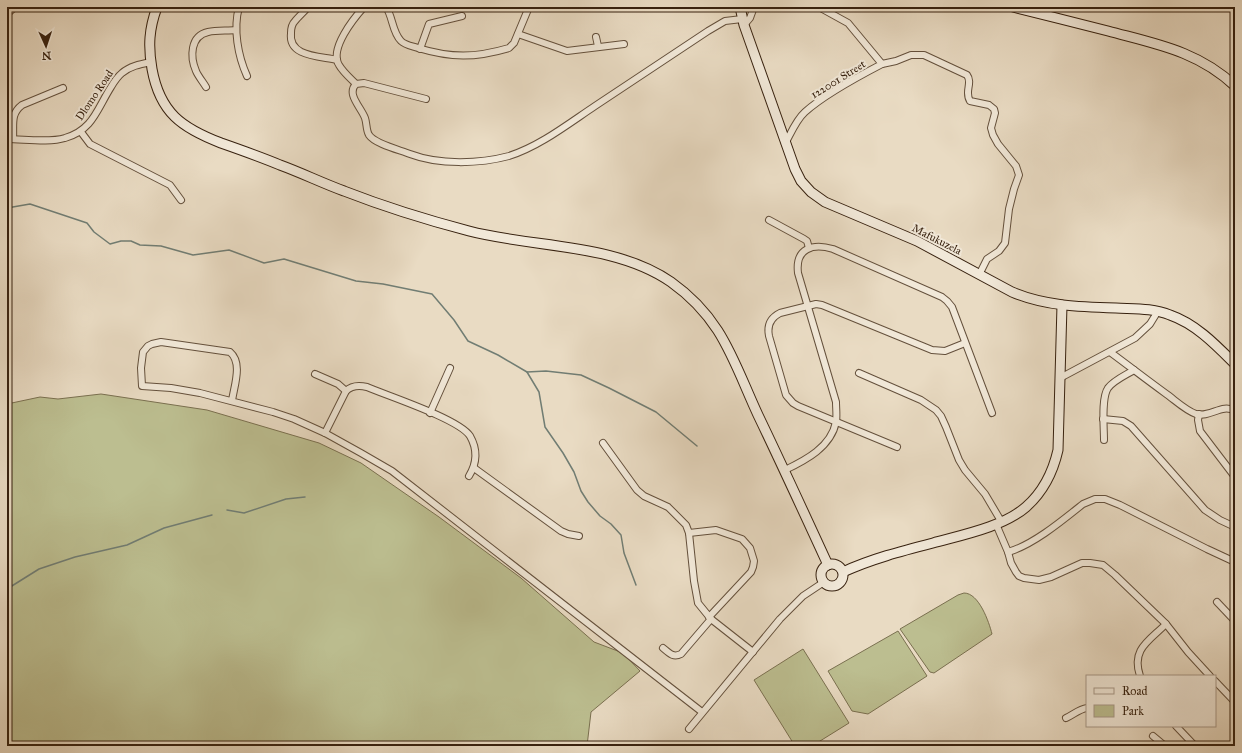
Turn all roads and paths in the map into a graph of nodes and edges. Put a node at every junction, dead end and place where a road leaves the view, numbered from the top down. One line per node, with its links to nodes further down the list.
1 (15, 7): 12 (street)
2 (157, 7): 22 (street)
3 (239, 7): 15 (street)
4 (308, 7): 21 (street)
5 (364, 7): 21 (street)
6 (386, 7): 20 (street)
7 (529, 7): 16 (street)
8 (740, 7): 14 (street, Mafukuzela)
9 (754, 7): 14 (street)
10 (819, 7): 23 (street, 122001 Street)
11 (1013, 7): 26 (street)
12 (7, 14)
13 (462, 16): 20 (street)
14 (743, 22): 25 (street); 32 (street, Mafukuzela)
15 (236, 30): 24 (street); 27 (street)
16 (518, 34): 19 (street); 20 (street)
17 (596, 36): 19 (street)
18 (624, 44): 19 (street)
19 (598, 46)
20 (420, 49)
21 (337, 60): 25 (street)
22 (151, 62): 30 (street, Dlomo Road); 61 (street)
23 (882, 64): 32 (street, 122001 Street); 36 (street)
24 (248, 76)
25 (356, 84): 29 (street)
26 (1235, 86)
27 (206, 87)
28 (63, 88): 31 (street)
29 (426, 99)
30 (81, 132): 31 (street, Dlomo Road); 33 (street)
31 (10, 139)
32 (785, 144): 36 (street, Mafukuzela)
33 (181, 200)
34 (769, 220): 35 (street)
35 (809, 248): 38 (street); 40 (street)
36 (979, 274): 37 (street, Mafukuzela)
37 (1062, 305): 39 (street, Mafukuzela); 47 (street)
38 (808, 306): 40 (street); 55 (street); 55 (street)
39 (1158, 311): 41 (street); 42 (street, Mafukuzela)
40 (965, 343): 52 (street)
41 (1110, 352): 44 (street); 47 (street)
42 (1235, 364)
43 (450, 368): 51 (street)
44 (1134, 370): 53 (street); 54 (street)
45 (859, 373): 64 (street)
46 (315, 374): 48 (street)
47 (1060, 378): 64 (street)
48 (346, 391): 51 (street); 56 (street)
49 (232, 401): 49 (street); 56 (street)
50 (1235, 411): 53 (street)
51 (430, 413): 60 (street)
52 (992, 413)
53 (1199, 414): 63 (street)
54 (1103, 419): 57 (street); 65 (street)
55 (836, 422): 59 (street); 61 (street)
56 (325, 433): 84 (street)
57 (1104, 440)
58 (603, 443): 66 (street)
59 (898, 447)
60 (474, 468): 62 (street); 67 (street)
61 (785, 470): 70 (street)
62 (469, 476)
63 (1235, 477)
64 (999, 523): 68 (street); 71 (street)
65 (1235, 527)
66 (688, 533): 74 (street); 74 (street)
67 (579, 536)
68 (1008, 552): 69 (street); 76 (street)
69 (1235, 562)
70 (828, 565): 71 (street); 72 (street)
71 (843, 572): 72 (street)
72 (824, 582): 78 (street)
73 (1217, 602): 75 (street)
74 (710, 618): 77 (street); 78 (street)
75 (1235, 620)
76 (1166, 624): 79 (street); 80 (street)
77 (663, 648)
78 (753, 652): 84 (street)
79 (1140, 675)
80 (1209, 675)
81 (1216, 682): 82 (street)
82 (1235, 702)
83 (1086, 708): 85 (street)
84 (702, 712): 87 (street)
85 (1066, 718)
86 (1177, 727): 90 (street)
87 (689, 729)
88 (1153, 736): 89 (street)
89 (1166, 746)
90 (1195, 746)

